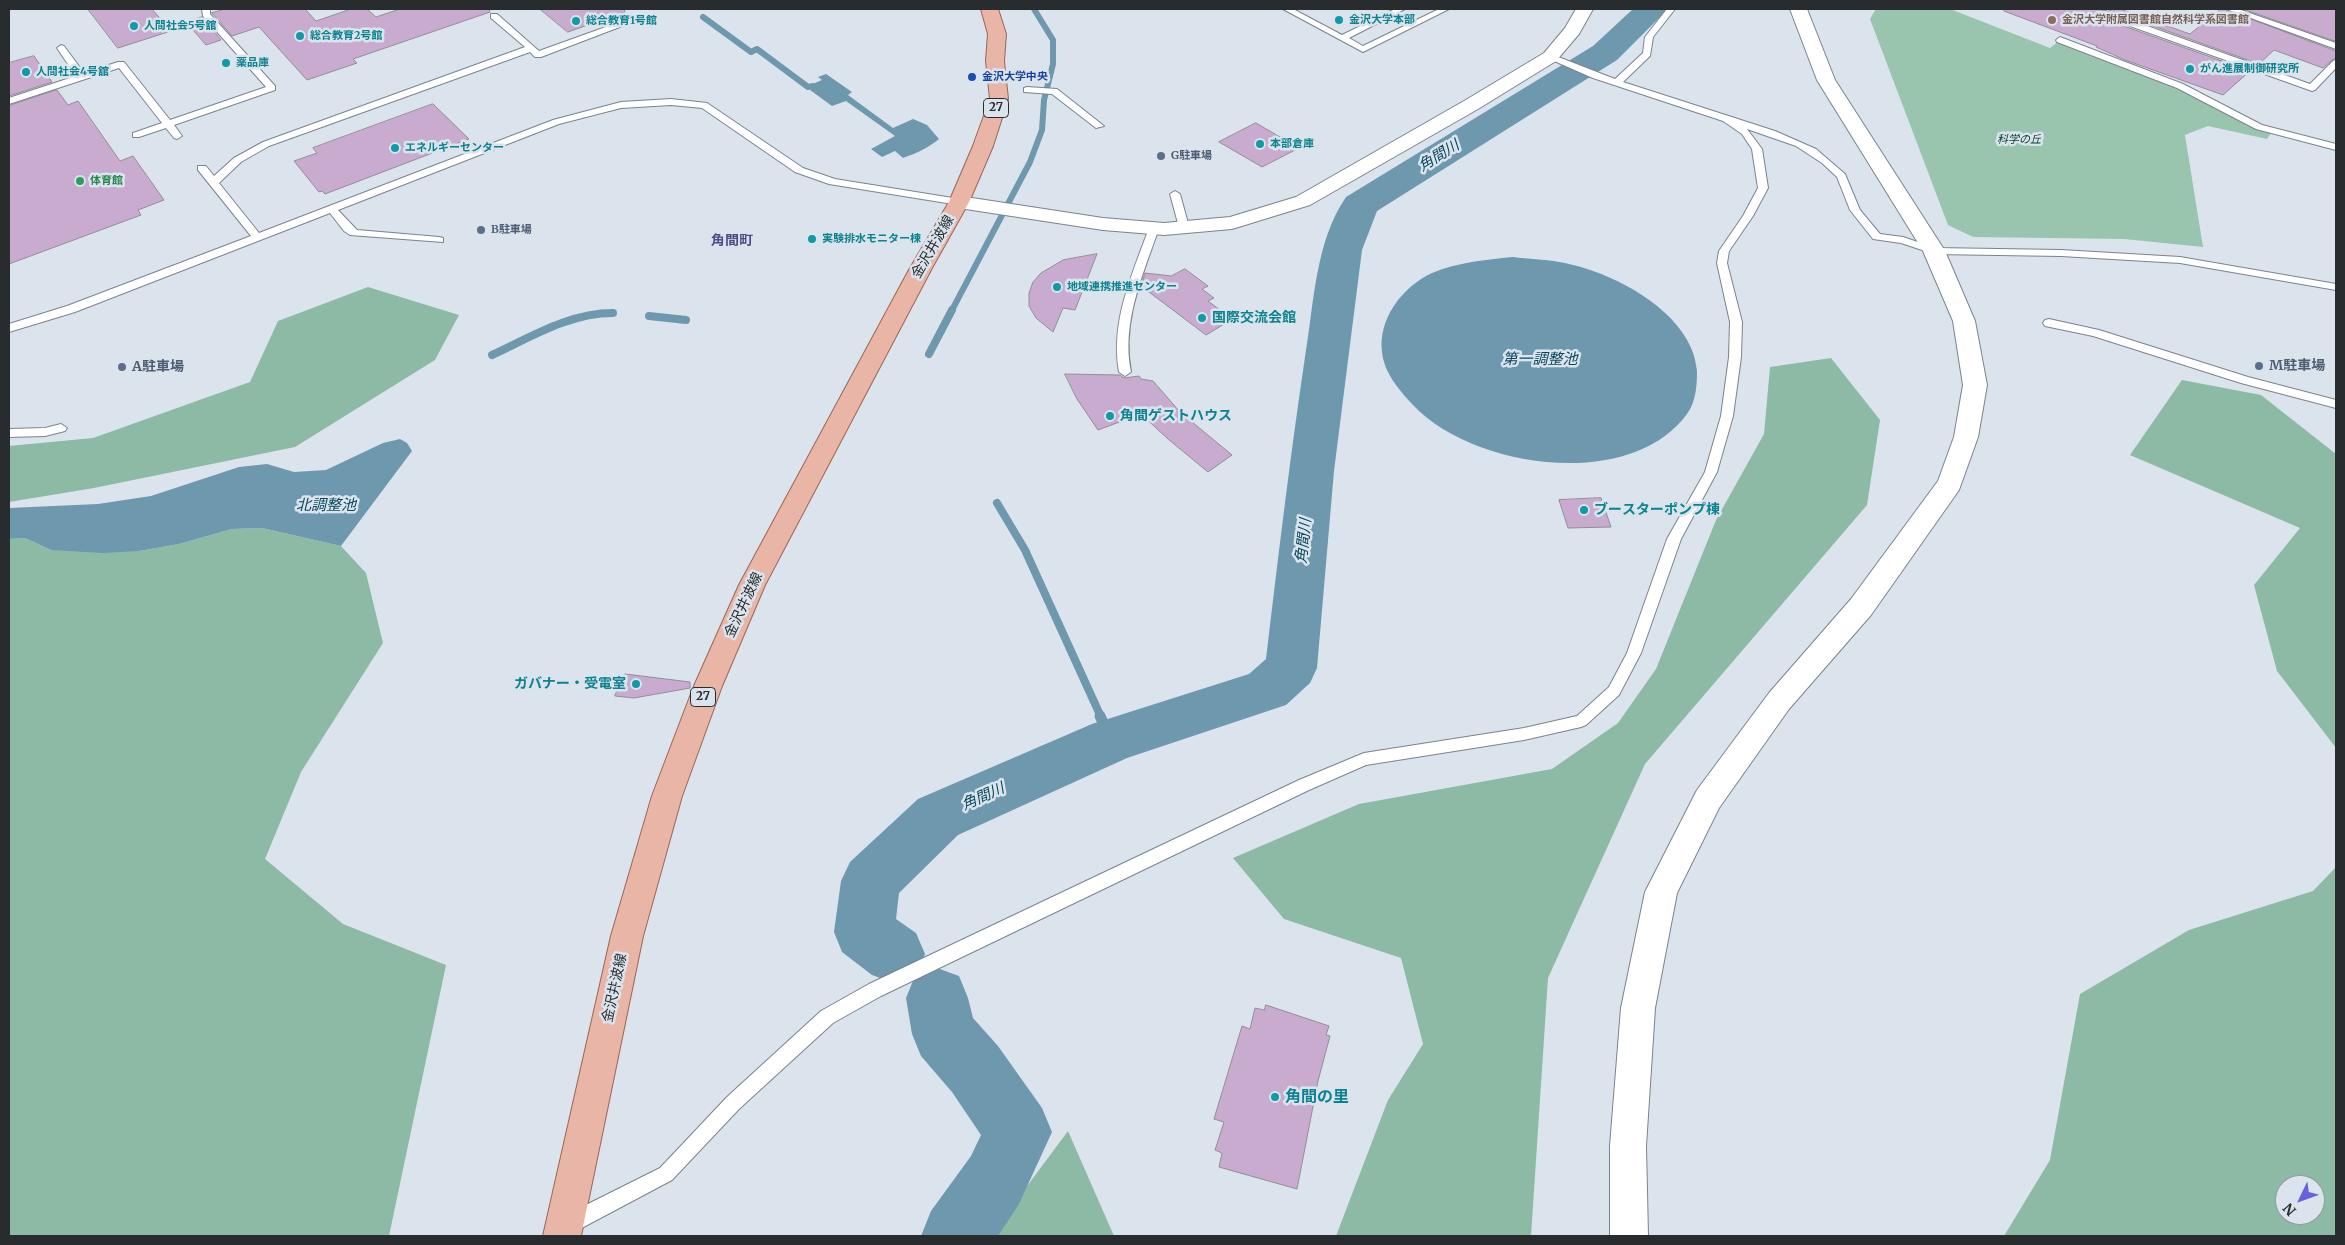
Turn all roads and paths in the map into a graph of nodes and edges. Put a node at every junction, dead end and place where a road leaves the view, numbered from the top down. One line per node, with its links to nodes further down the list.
1 (206, 9): 25 (lane)
2 (990, 9): 33 (main road, 金沢井波線 / 27)
3 (1287, 9): 13 (lane)
4 (1401, 9): 13 (lane)
5 (1445, 9): 13 (lane)
6 (1584, 9): 18 (street)
7 (1671, 9): 21 (lane)
8 (1798, 9): 39 (street)
9 (2230, 9): 15 (lane)
10 (2105, 14): 19 (lane)
11 (494, 16): 17 (lane)
12 (642, 17): 17 (lane)
13 (1342, 38)
14 (2060, 40): 29 (lane)
15 (2336, 46)
16 (61, 48): 20 (lane)
17 (531, 48): 31 (lane)
18 (1550, 57): 21 (lane); 35 (street)
19 (2336, 63)
20 (82, 77): 23 (lane); 25 (lane)
21 (1616, 83): 24 (lane)
22 (1030, 90): 26 (lane)
23 (9, 101)
24 (1727, 120): 39 (lane); 47 (lane)
25 (168, 124): 27 (lane); 28 (lane)
26 (1099, 126)
27 (136, 135)
28 (177, 136)
29 (2336, 147)
30 (202, 168): 31 (lane)
31 (214, 183): 37 (lane)
32 (1175, 194): 35 (lane)
33 (959, 202): 34 (lane); 36 (street); 47 (main road, 金沢井波線 / 27)
34 (332, 208): 37 (lane); 38 (lane)
35 (1184, 227): 36 (street)
36 (1154, 228): 43 (lane)
37 (257, 237): 42 (lane)
38 (439, 240)
39 (1934, 252): 40 (lane); 48 (street)
40 (2336, 288)
41 (2049, 323): 44 (lane)
42 (9, 328)
43 (1125, 372)
44 (2336, 404)
45 (61, 428): 46 (lane)
46 (9, 433)
47 (563, 1231)
48 (1629, 1236)

